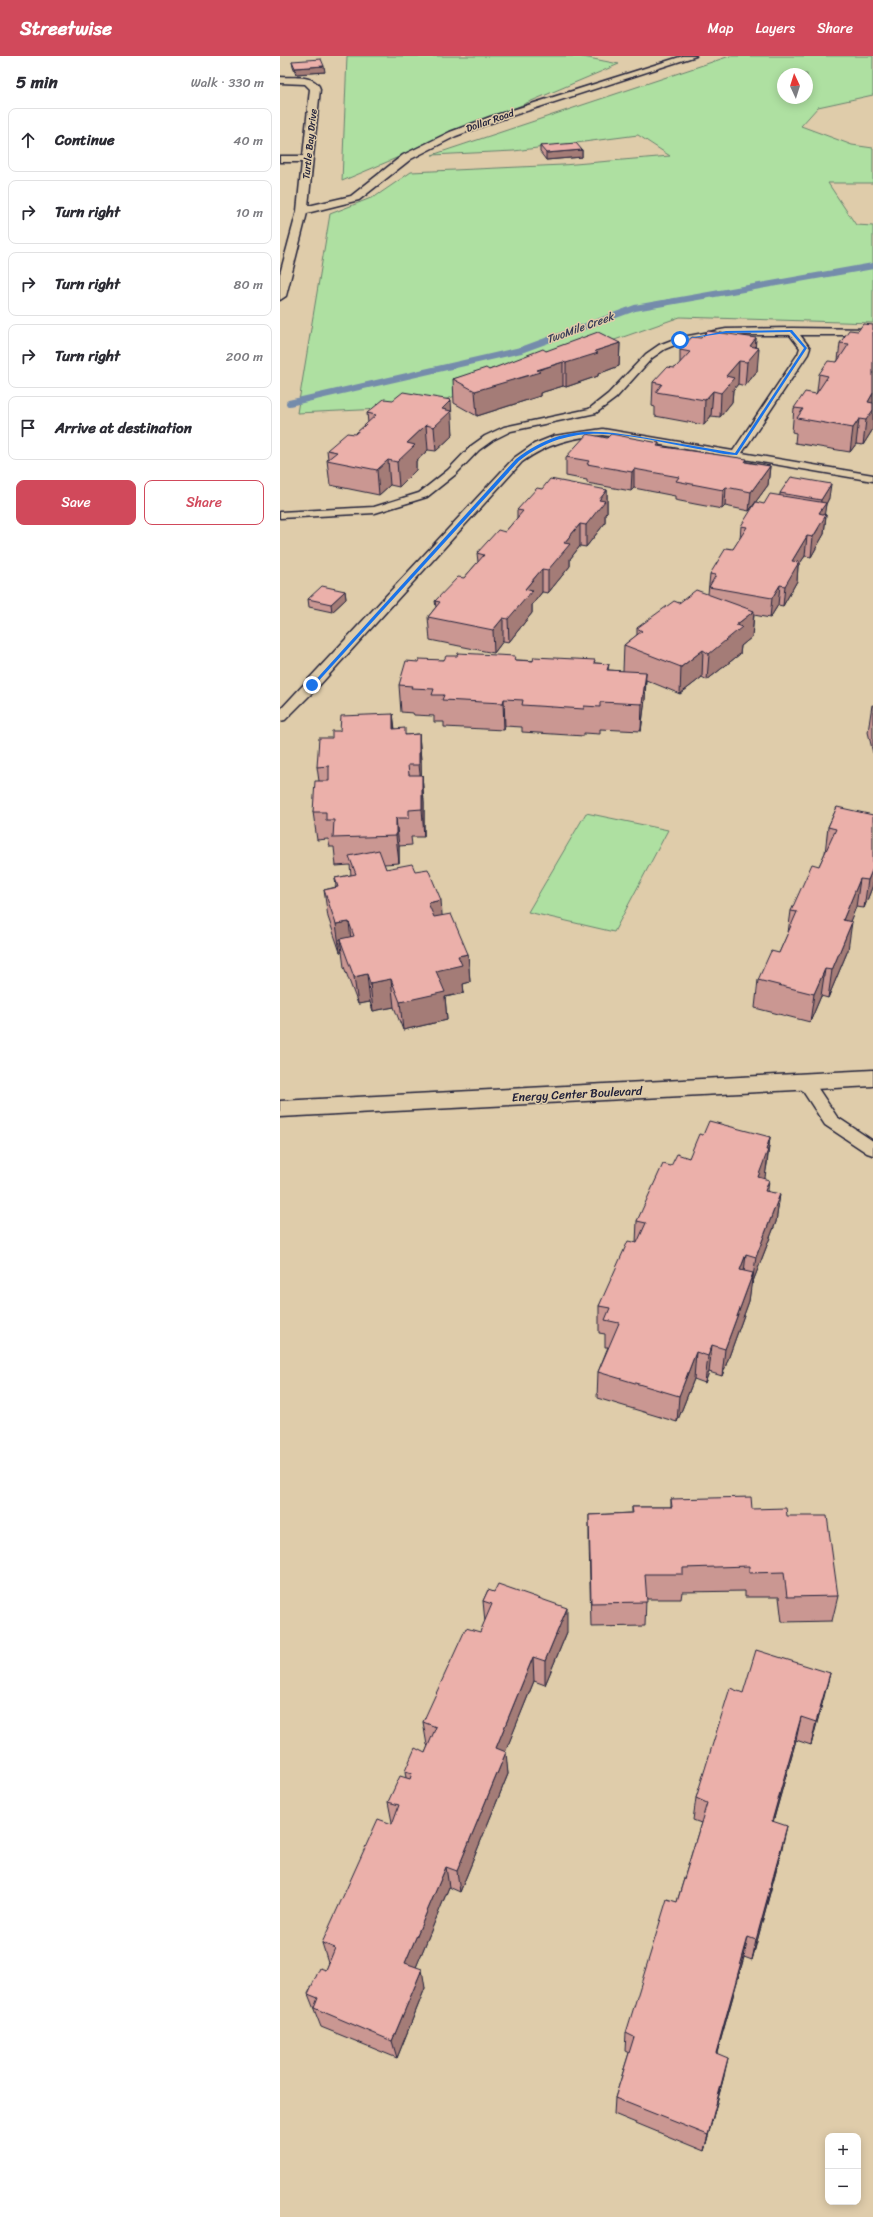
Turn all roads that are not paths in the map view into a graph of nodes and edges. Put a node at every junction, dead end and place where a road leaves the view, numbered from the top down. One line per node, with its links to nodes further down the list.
1 (692, 56): 5 (street, Dollar Road)
2 (280, 80): 4 (street, Turtle Bay Drive)
3 (280, 159): 4 (street)
4 (308, 159): 5 (street, Turtle Bay Drive)
5 (302, 211): 6 (street, Turtle Bay Drive)
6 (280, 296)
7 (792, 331): 8 (lane); 9 (lane); 11 (lane)
8 (873, 332)
9 (736, 454): 10 (lane); 12 (lane)
10 (873, 478)
11 (280, 515)
12 (280, 717)
13 (873, 1078): 14 (street, Energy Center Boulevard)
14 (805, 1082): 15 (street, Energy Center Boulevard); 16 (lane)
15 (280, 1109)
16 (873, 1149)

